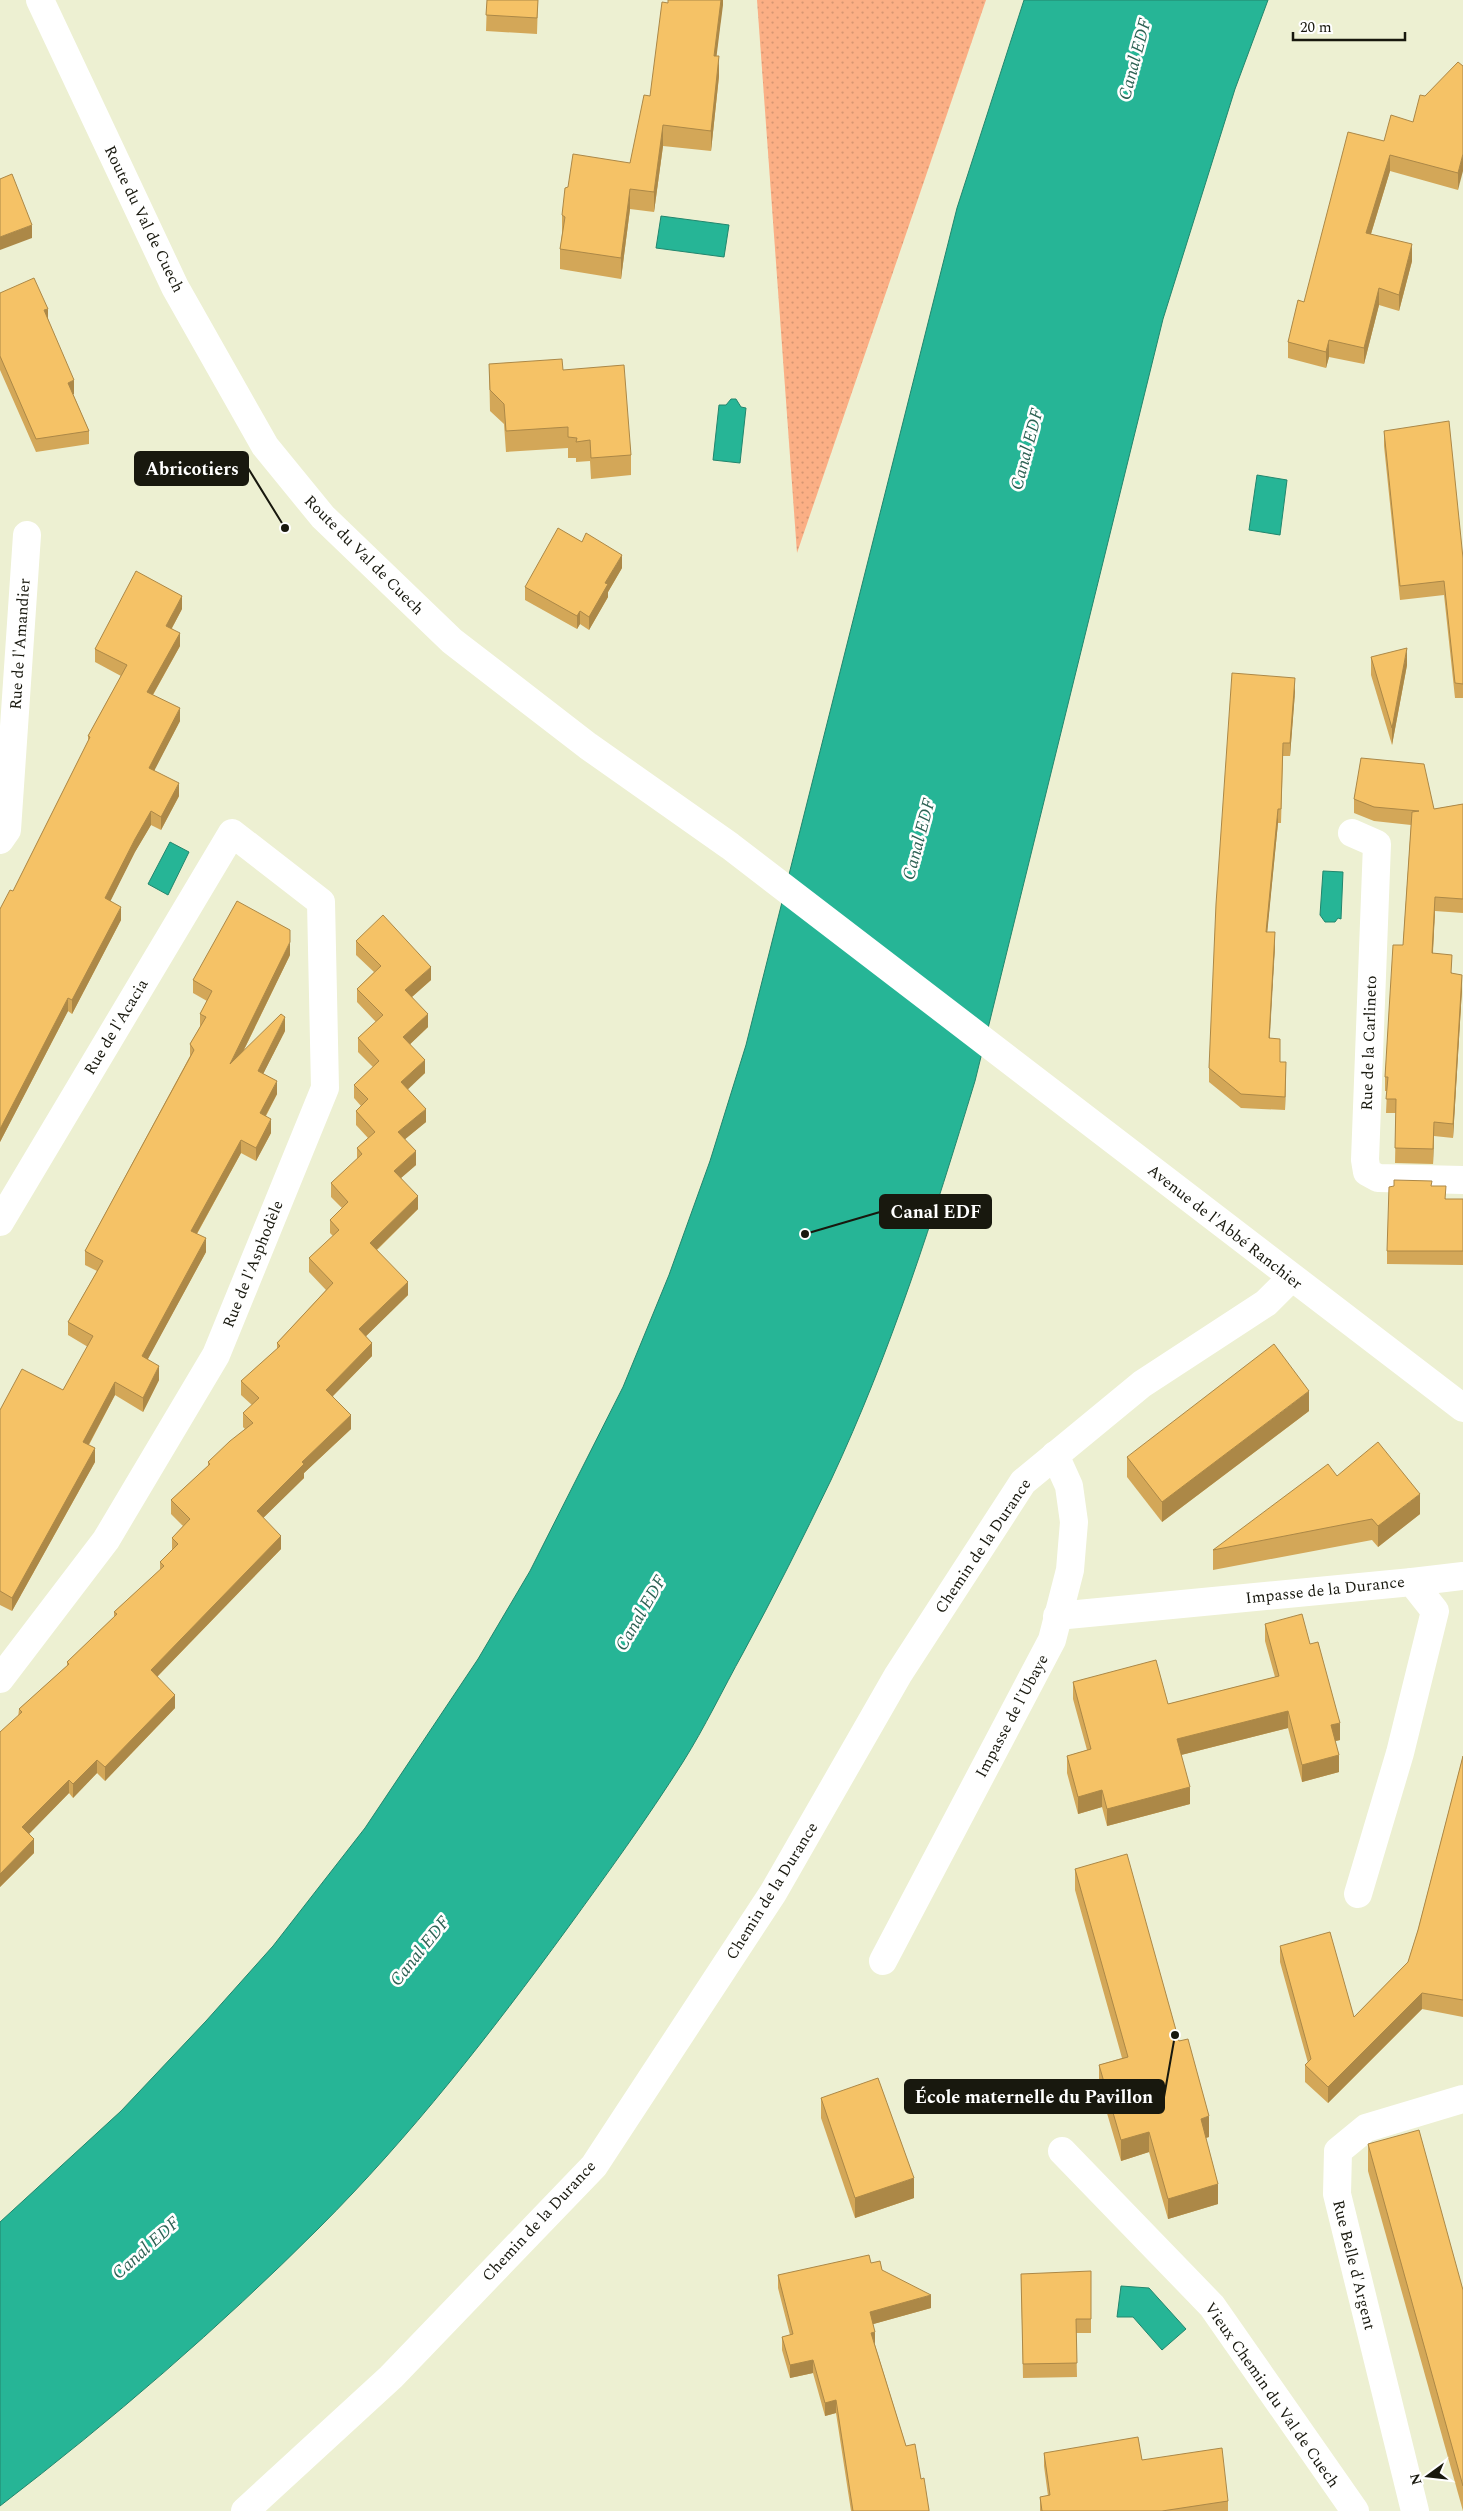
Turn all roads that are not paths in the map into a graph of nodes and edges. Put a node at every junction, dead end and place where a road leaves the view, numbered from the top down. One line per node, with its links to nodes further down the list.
1 (40, 0): 6 (street, Route du Val de Cuech)
2 (27, 535): 5 (street, Rue de l'Amandier)
3 (232, 833): 8 (street, Rue de l'Acacia); 15 (street, Rue de l'Asphodèle)
4 (1352, 833): 7 (street, Rue de la Carlineto)
5 (0, 840)
6 (988, 1043): 9 (street, Avenue de l'Abbé Ranchier)
7 (1463, 1180)
8 (0, 1222)
9 (1291, 1278): 10 (street, Avenue de l'Abbé Ranchier); 11 (street, Chemin de la Durance)
10 (1463, 1408)
11 (1055, 1455): 14 (street, Impasse de l'Ubaye); 20 (street, Chemin de la Durance)
12 (1463, 1576): 13 (street)
13 (1412, 1582): 14 (street, Impasse de la Durance); 16 (street, Impasse de la Durance)
14 (1057, 1616): 17 (street, Impasse de l'Ubaye)
15 (0, 1679)
16 (1358, 1894)
17 (883, 1961)
18 (1463, 2099): 22 (street, Rue Belle d'Argent)
19 (1062, 2151): 21 (street, Vieux Chemin du Val de Cuech)
20 (245, 2511)
21 (1355, 2511)
22 (1415, 2511)

